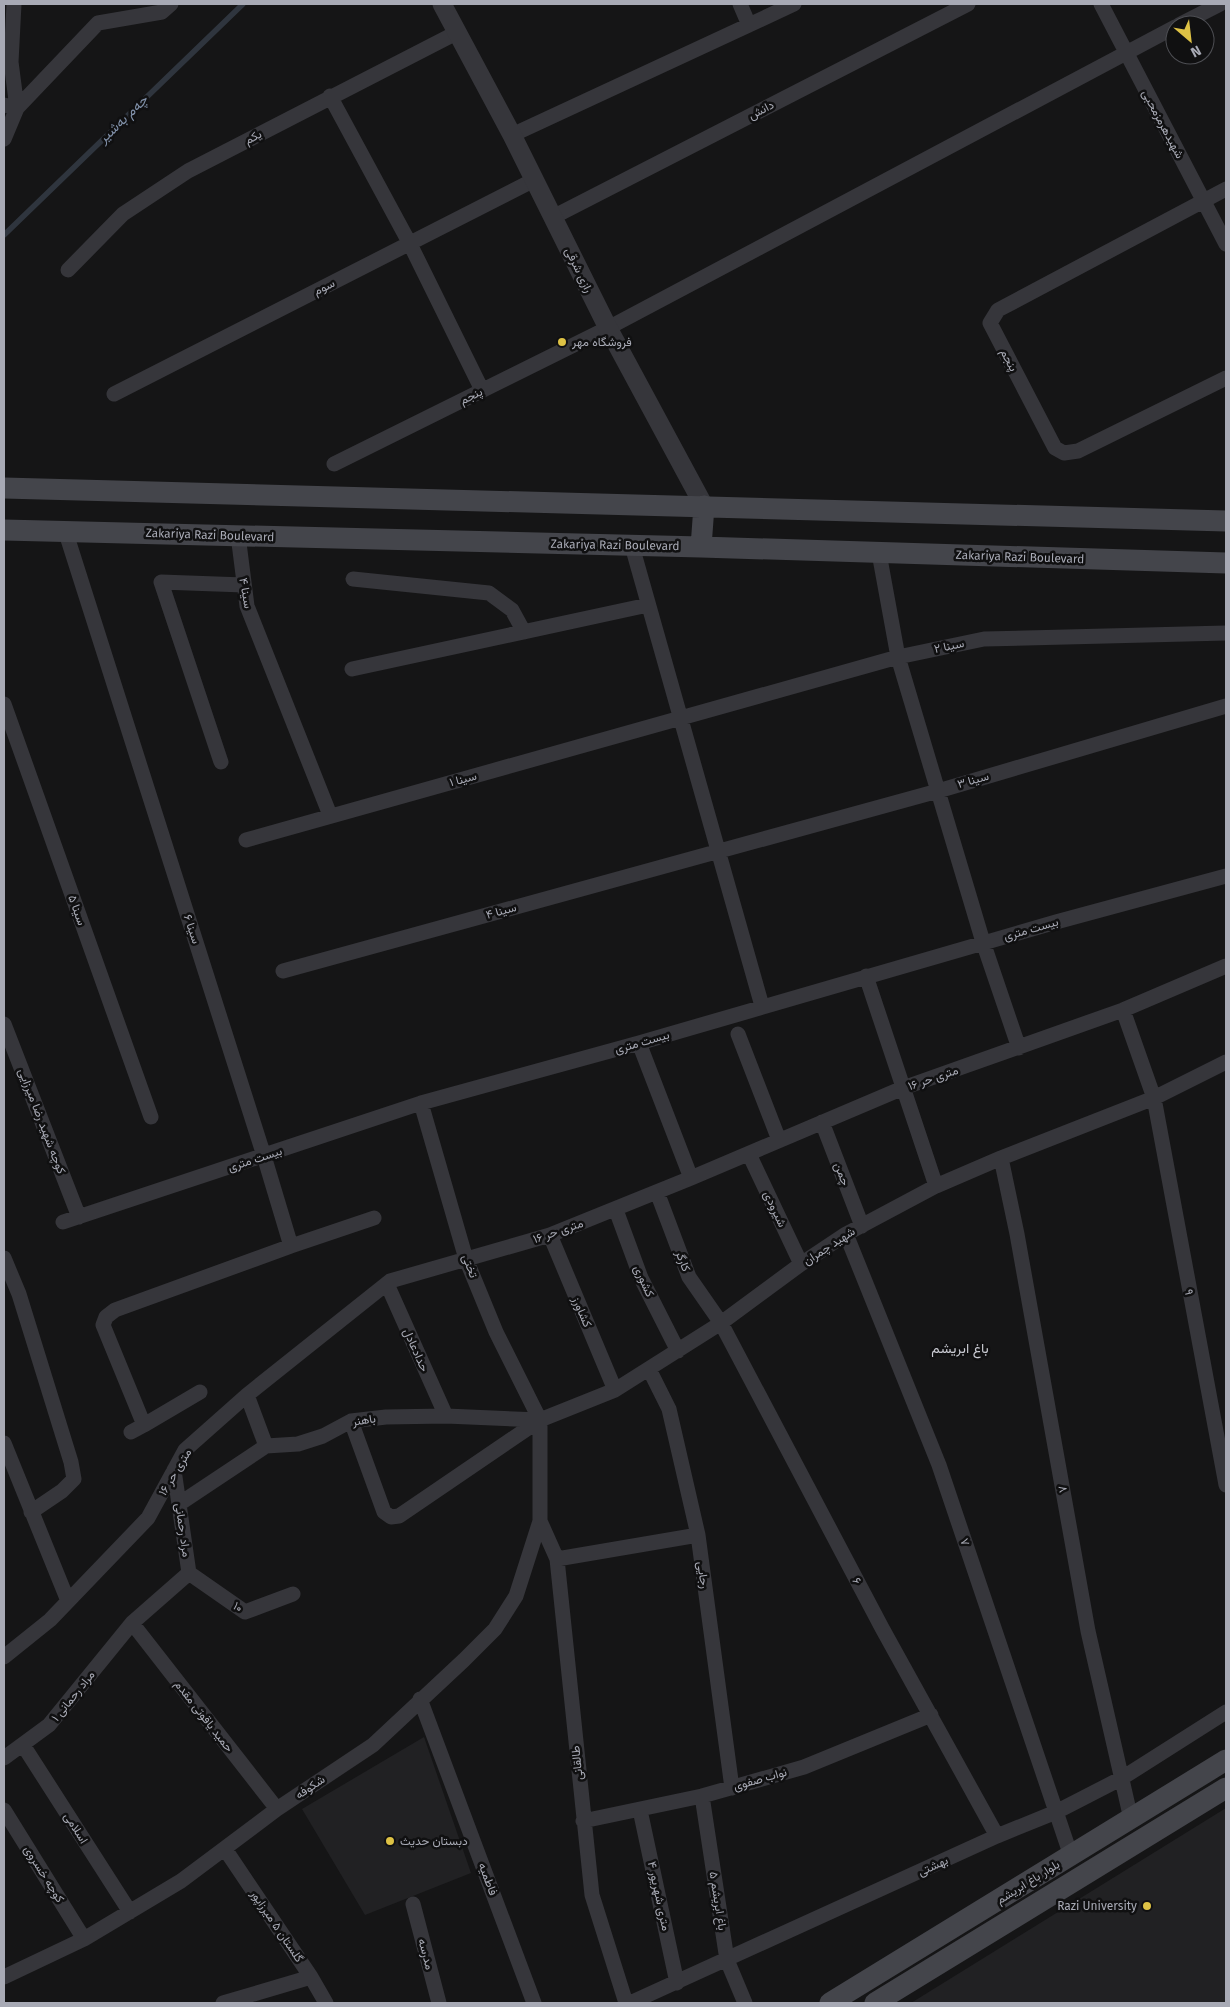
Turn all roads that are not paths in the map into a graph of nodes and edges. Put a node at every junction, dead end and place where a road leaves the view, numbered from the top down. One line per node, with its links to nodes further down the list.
1 (14, 4): 14 (street)
2 (171, 4): 16 (street)
3 (442, 4): 11 (street, رازی شرقی)
4 (740, 4): 10 (street)
5 (794, 4): 10 (street)
6 (968, 4): 22 (street, دانش)
7 (1101, 4): 13 (street, شهیدهرمزمحبی)
8 (1220, 4): 9 (street)
9 (1199, 15)
10 (748, 24): 17 (street)
11 (458, 32): 15 (street, یکم); 17 (street, رازی شرقی)
12 (1165, 32): 13 (street, پنجم)
13 (1126, 53): 21 (street, شهیدهرمزمحبی); 26 (street, پنجم)
14 (8, 61): 16 (street)
15 (330, 96): 23 (street); 25 (street, یکم)
16 (10, 106): 18 (street)
17 (512, 135): 19 (street, رازی شرقی)
18 (4, 139)
19 (534, 180): 22 (street, رازی شرقی); 23 (street, سوم)
20 (1226, 189): 21 (street)
21 (1203, 201): 24 (street, شهیدهرمزمحبی); 27 (street, پنجم)
22 (553, 217): 26 (street, رازی شرقی)
23 (410, 244): 28 (street); 29 (street, سوم)
24 (1226, 244)
25 (68, 270)
26 (608, 328): 28 (street, پنجم); 32 (street, رازی شرقی)
27 (1226, 378)
28 (482, 390): 30 (street, پنجم)
29 (114, 394)
30 (334, 464)
31 (4, 488): 32 (main road)
32 (704, 506): 33 (main road); 38 (main road)
33 (1226, 521)
34 (4, 530): 35 (main road, Zakariya Razi Boulevard)
35 (65, 530): 36 (main road, Zakariya Razi Boulevard); 75 (street, سینا ۶)
36 (238, 535): 37 (main road, Zakariya Razi Boulevard); 42 (street, سینا ۴)
37 (632, 546): 38 (main road, Zakariya Razi Boulevard); 43 (street)
38 (701, 547): 39 (main road, Zakariya Razi Boulevard)
39 (879, 553): 40 (main road, Zakariya Razi Boulevard); 46 (street)
40 (1226, 563)
41 (353, 579): 44 (street)
42 (244, 585): 51 (street); 53 (street, سینا ۴)
43 (648, 605): 44 (street); 50 (street)
44 (524, 632): 47 (street)
45 (1226, 633): 46 (street, سینا ۲)
46 (898, 657): 50 (street, سینا ۲); 52 (street)
47 (352, 669)
48 (4, 704): 71 (street, سینا ۵)
49 (1226, 706): 52 (street, سینا ۳)
50 (680, 719): 53 (street, ۱ سینا); 55 (street)
51 (222, 762)
52 (938, 791): 55 (street, سینا ۳); 57 (street)
53 (330, 815): 54 (street, ۱ سینا)
54 (246, 840)
55 (718, 850): 59 (street, سینا ۴); 61 (street)
56 (1226, 876): 57 (street, بیست متری)
57 (984, 942): 60 (street, بیست متری); 66 (street)
58 (1226, 966): 62 (street, ۱۶ متری حر)
59 (283, 971)
60 (866, 976): 61 (street, بیست متری); 68 (street)
61 (762, 1006): 65 (street, بیست متری)
62 (1123, 1010): 66 (street, ۱۶ متری حر); 69 (street, ۹)
63 (4, 1024): 81 (street, کوچه شهید رضا میرزایی)
64 (738, 1034): 73 (street)
65 (639, 1043): 70 (street, بیست متری); 77 (street)
66 (1019, 1048): 68 (street, ۱۶ متری حر)
67 (1226, 1062): 69 (street, شهید چمران)
68 (903, 1088): 72 (street, ۱۶ متری حر); 78 (street)
69 (1154, 1098): 76 (street, شهید چمران); 104 (street, ۹)
70 (420, 1103): 75 (street, بیست متری); 89 (street, تختی)
71 (151, 1117)
72 (822, 1122): 73 (street, ۱۶ متری حر); 84 (street, چمن)
73 (779, 1140): 74 (street, ۱۶ متری حر)
74 (749, 1154): 77 (street, ۱۶ متری حر); 90 (street, شیرودی)
75 (264, 1156): 81 (street, بیست متری); 87 (street, سینا ۶)
76 (1001, 1158): 78 (street, شهید چمران); 121 (street, ۸)
77 (691, 1178): 79 (street, ۱۶ متری حر)
78 (936, 1186): 84 (street, شهید چمران)
79 (657, 1192): 80 (street, ۱۶ متری حر); 92 (street, کارگر)
80 (616, 1210): 85 (street, ۱۶ متری حر); 93 (street, کشوری)
81 (79, 1217): 83 (street, بیست متری)
82 (374, 1218): 87 (street)
83 (63, 1222)
84 (862, 1226): 86 (street, شهید چمران)
85 (550, 1234): 89 (street, ۱۶ متری حر); 95 (street, کشاورز)
86 (846, 1234): 90 (street, شهید چمران); 128 (street, ۷)
87 (291, 1246): 96 (street)
88 (4, 1258): 106 (street)
89 (466, 1259): 91 (street, ۱۶ متری حر); 99 (street, تختی)
90 (801, 1264): 92 (street, شهید چمران)
91 (387, 1284): 97 (street, ۱۶ متری حر); 98 (street, حدادعادل)
92 (721, 1323): 93 (street, شهید چمران); 117 (street, ۶)
93 (678, 1350): 94 (street, شهید چمران)
94 (648, 1369): 95 (street, شهید چمران); 108 (street, رجایی)
95 (615, 1390): 99 (street, شهید چمران)
96 (200, 1392)
97 (247, 1395): 102 (street); 103 (street, ۱۶ متری حر)
98 (446, 1416): 99 (street, باهنر); 100 (street, باهنر)
99 (540, 1420): 100 (street); 107 (street)
100 (351, 1421): 102 (street, باهنر)
101 (4, 1443): 106 (street)
102 (266, 1446): 105 (street)
103 (174, 1470): 105 (street, مراد رحمانی); 112 (street, ۱۶ متری حر)
104 (1226, 1485)
105 (179, 1504): 110 (street, مراد رحمانی)
106 (31, 1512): 112 (street)
107 (540, 1521): 109 (street, طالقانی); 115 (street, شکوفه)
108 (698, 1535): 109 (street); 122 (street, رجایی)
109 (557, 1559): 130 (street, طالقانی)
110 (189, 1573): 111 (street, ۱۰); 113 (street, مراد رحمانی)
111 (294, 1594)
112 (68, 1601): 114 (street, ۱۶ متری حر)
113 (132, 1624): 118 (street, مراد رحمانی ۱); 125 (street, حمید یاقوتی مقدم)
114 (4, 1657)
115 (420, 1699): 125 (street, شکوفه); 144 (street, فاطمیه)
116 (1226, 1712): 121 (street, بهشتی)
117 (930, 1716): 122 (street, نواب صفوی); 131 (street, ۶)
118 (23, 1745): 119 (street, مراد رحمانی ۱); 135 (street, اسلامی)
119 (4, 1758)
120 (1226, 1760): 129 (main road, بلوار باغ ابریشم)
121 (1122, 1778): 128 (street, بهشتی); 129 (street, ۸)
122 (732, 1788): 124 (street, نواب صفوی)
123 (1226, 1788): 149 (main road, بلوار باغ ابریشم)
124 (702, 1796): 127 (street, نواب صفوی); 137 (street, باغ ابریشم ۵)
125 (277, 1809): 132 (street, شکوفه)
126 (4, 1810): 136 (street, کوچه خسروی)
127 (640, 1810): 130 (street, نواب صفوی); 140 (street, ۴ متری شهریور)
128 (1056, 1812): 131 (street, بهشتی); 133 (street, ۷)
129 (1131, 1819): 133 (main road, بلوار باغ ابریشم)
130 (583, 1821): 145 (street, طالقانی)
131 (997, 1836): 137 (street, بهشتی)
132 (226, 1849): 135 (street, شکوفه); 139 (street, گلستان ۵ میرزاپور)
133 (1071, 1856): 148 (main road, بلوار باغ ابریشم)
134 (413, 1904): 143 (street, مدرسه)
135 (130, 1912): 136 (street, شکوفه)
136 (84, 1939): 138 (street, شکوفه)
137 (727, 1960): 140 (street, بهشتی); 147 (street, باغ ابریشم ۵)
138 (4, 1977)
139 (311, 1977): 141 (street); 142 (street, گلستان ۵ میرزاپور)
140 (678, 1983): 146 (street, بهشتی)
141 (223, 2003)
142 (326, 2003)
143 (439, 2003)
144 (534, 2003)
145 (626, 2003)
146 (630, 2003)
147 (745, 2003)
148 (830, 2003)
149 (875, 2003)

